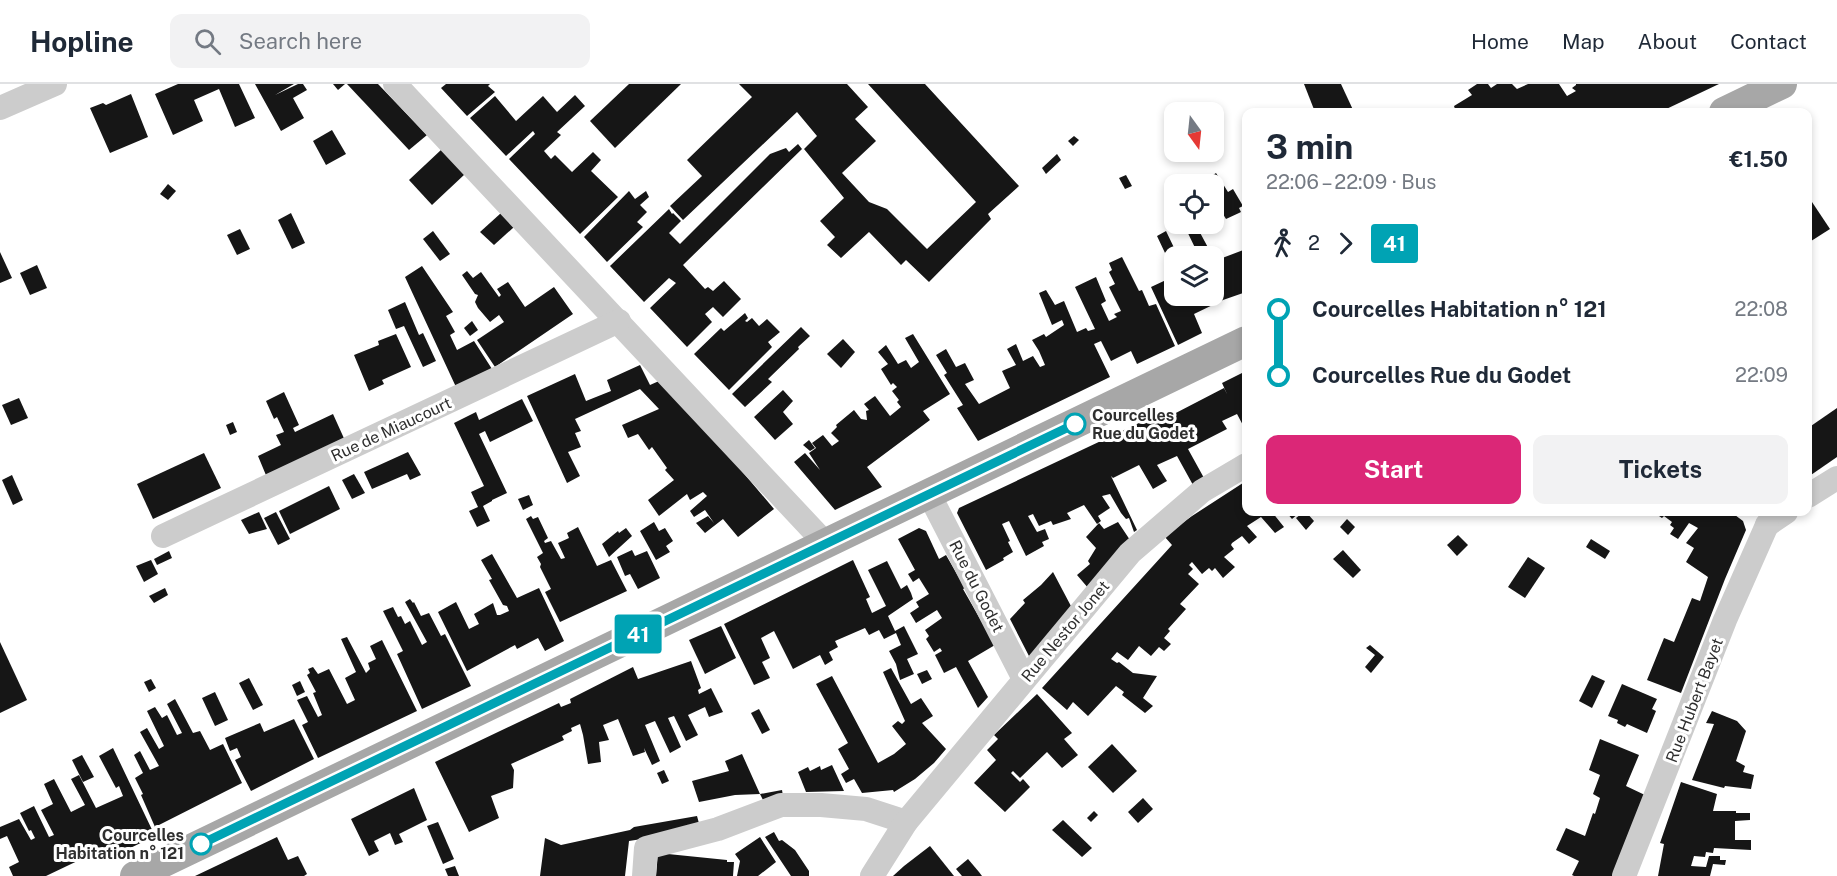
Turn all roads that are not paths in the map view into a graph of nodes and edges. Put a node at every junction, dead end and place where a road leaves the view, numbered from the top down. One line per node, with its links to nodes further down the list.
1 (55, 84): 4 (street)
2 (395, 84): 6 (street)
3 (1782, 84): 5 (main road)
4 (0, 108)
5 (1732, 108)
6 (620, 321): 13 (street, Rue de Miaucourt); 14 (street)
7 (1242, 343): 10 (main road)
8 (1242, 467): 15 (street, Rue Nestor Jonet)
9 (1837, 478): 11 (street)
10 (930, 494): 14 (main road); 15 (street, Rue du Godet)
11 (1812, 494)
12 (1768, 516): 20 (street, Rue Hubert Bayet)
13 (163, 536)
14 (826, 544): 17 (main road)
15 (1024, 679): 16 (street, Rue Nestor Jonet)
16 (906, 822): 18 (street); 19 (street, Rue Nestor Jonet)
17 (135, 876)
18 (644, 876)
19 (872, 876)
20 (1624, 876)

